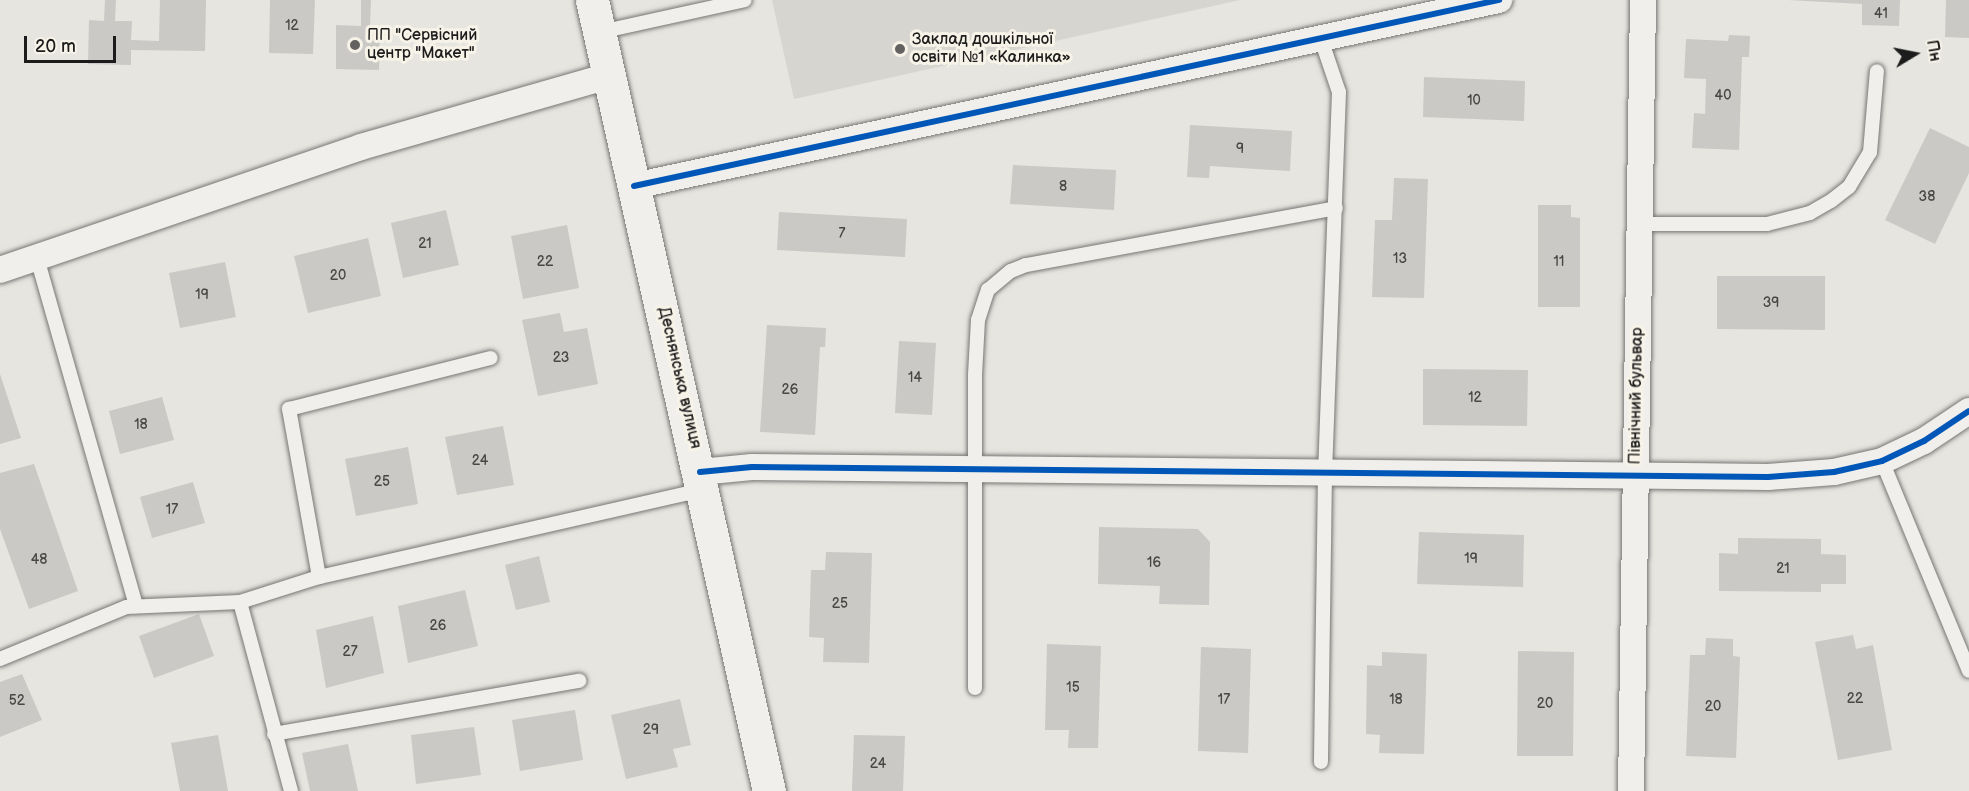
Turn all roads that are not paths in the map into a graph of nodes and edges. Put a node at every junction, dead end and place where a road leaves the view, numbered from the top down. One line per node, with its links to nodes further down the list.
1 (592, 0): 5 (street, Деснянська вулиця)
2 (745, 0): 5 (lane)
3 (1499, 0): 6 (street)
4 (1642, 0): 11 (street, Північний бульвар)
5 (600, 32): 8 (street, Деснянська вулиця)
6 (1320, 36): 9 (street); 10 (lane)
7 (1877, 70): 11 (lane)
8 (609, 76): 9 (street, Деснянська вулиця); 12 (street)
9 (634, 186): 20 (street, Деснянська вулиця)
10 (1336, 208): 17 (lane); 18 (lane)
11 (1640, 224): 19 (street, Північний бульвар)
12 (37, 258): 13 (street); 23 (lane)
13 (0, 270)
14 (491, 358): 21 (lane)
15 (1969, 411): 16 (street)
16 (1882, 461): 19 (street); 25 (lane)
17 (975, 471): 18 (street); 20 (street); 27 (lane)
18 (1325, 472): 19 (street); 29 (lane)
19 (1637, 473): 32 (street, Північний бульвар)
20 (703, 481): 21 (lane); 31 (street, Деснянська вулиця)
21 (319, 577): 22 (lane)
22 (240, 602): 23 (lane); 28 (lane)
23 (136, 606): 24 (lane)
24 (0, 659)
25 (1969, 671)
26 (579, 681): 28 (lane)
27 (975, 688)
28 (274, 734): 30 (lane)
29 (1321, 762)
30 (291, 791)
31 (769, 791)
32 (1631, 791)

